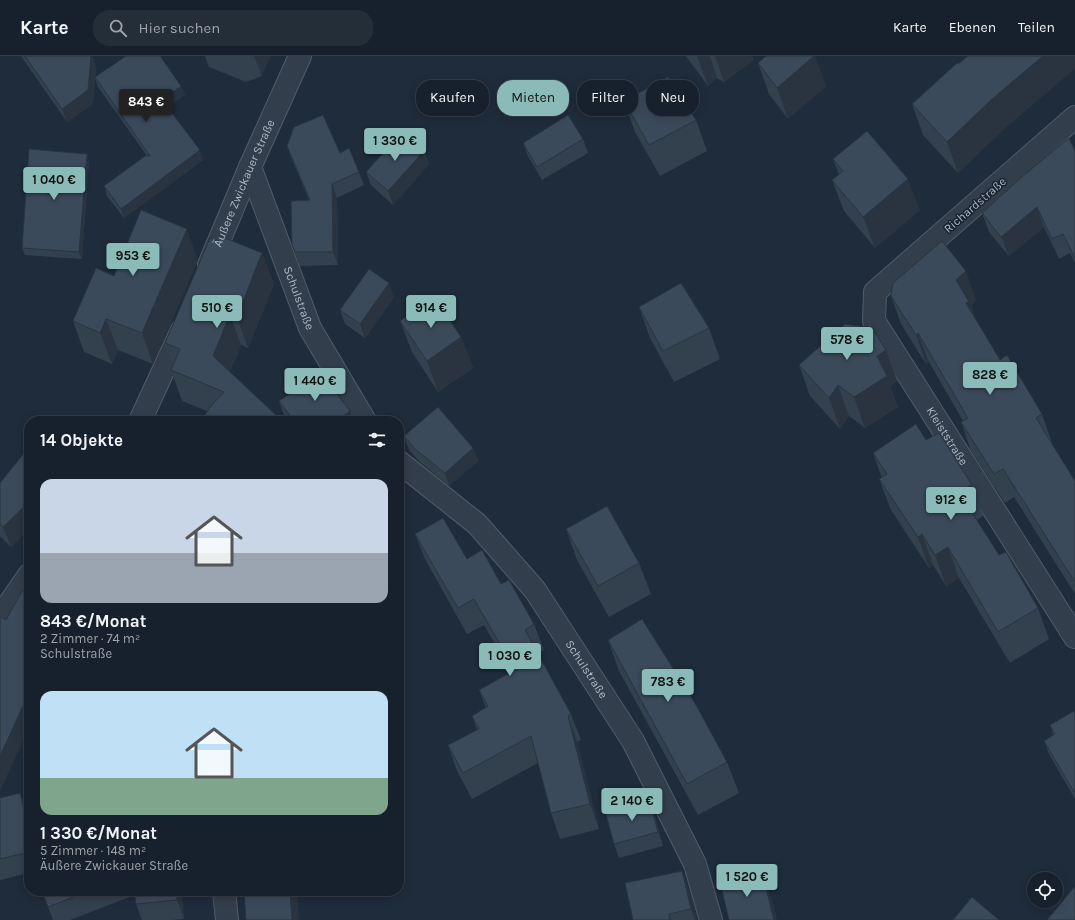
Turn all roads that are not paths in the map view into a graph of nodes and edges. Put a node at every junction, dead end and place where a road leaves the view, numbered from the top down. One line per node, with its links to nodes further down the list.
1 (300, 56): 3 (street, Äußere Zwickauer Straße)
2 (1075, 117): 5 (street, Richardstraße)
3 (250, 167): 4 (street, Äußere Zwickauer Straße); 8 (street, Schulstraße)
4 (202, 281)
5 (875, 292): 12 (street, Kleiststraße)
6 (191, 310): 7 (street)
7 (142, 416)
8 (362, 416)
9 (404, 466): 15 (street, Schulstraße)
10 (24, 582): 11 (street)
11 (0, 617)
12 (1075, 637)
13 (225, 896): 14 (street)
14 (227, 920)
15 (711, 920)

